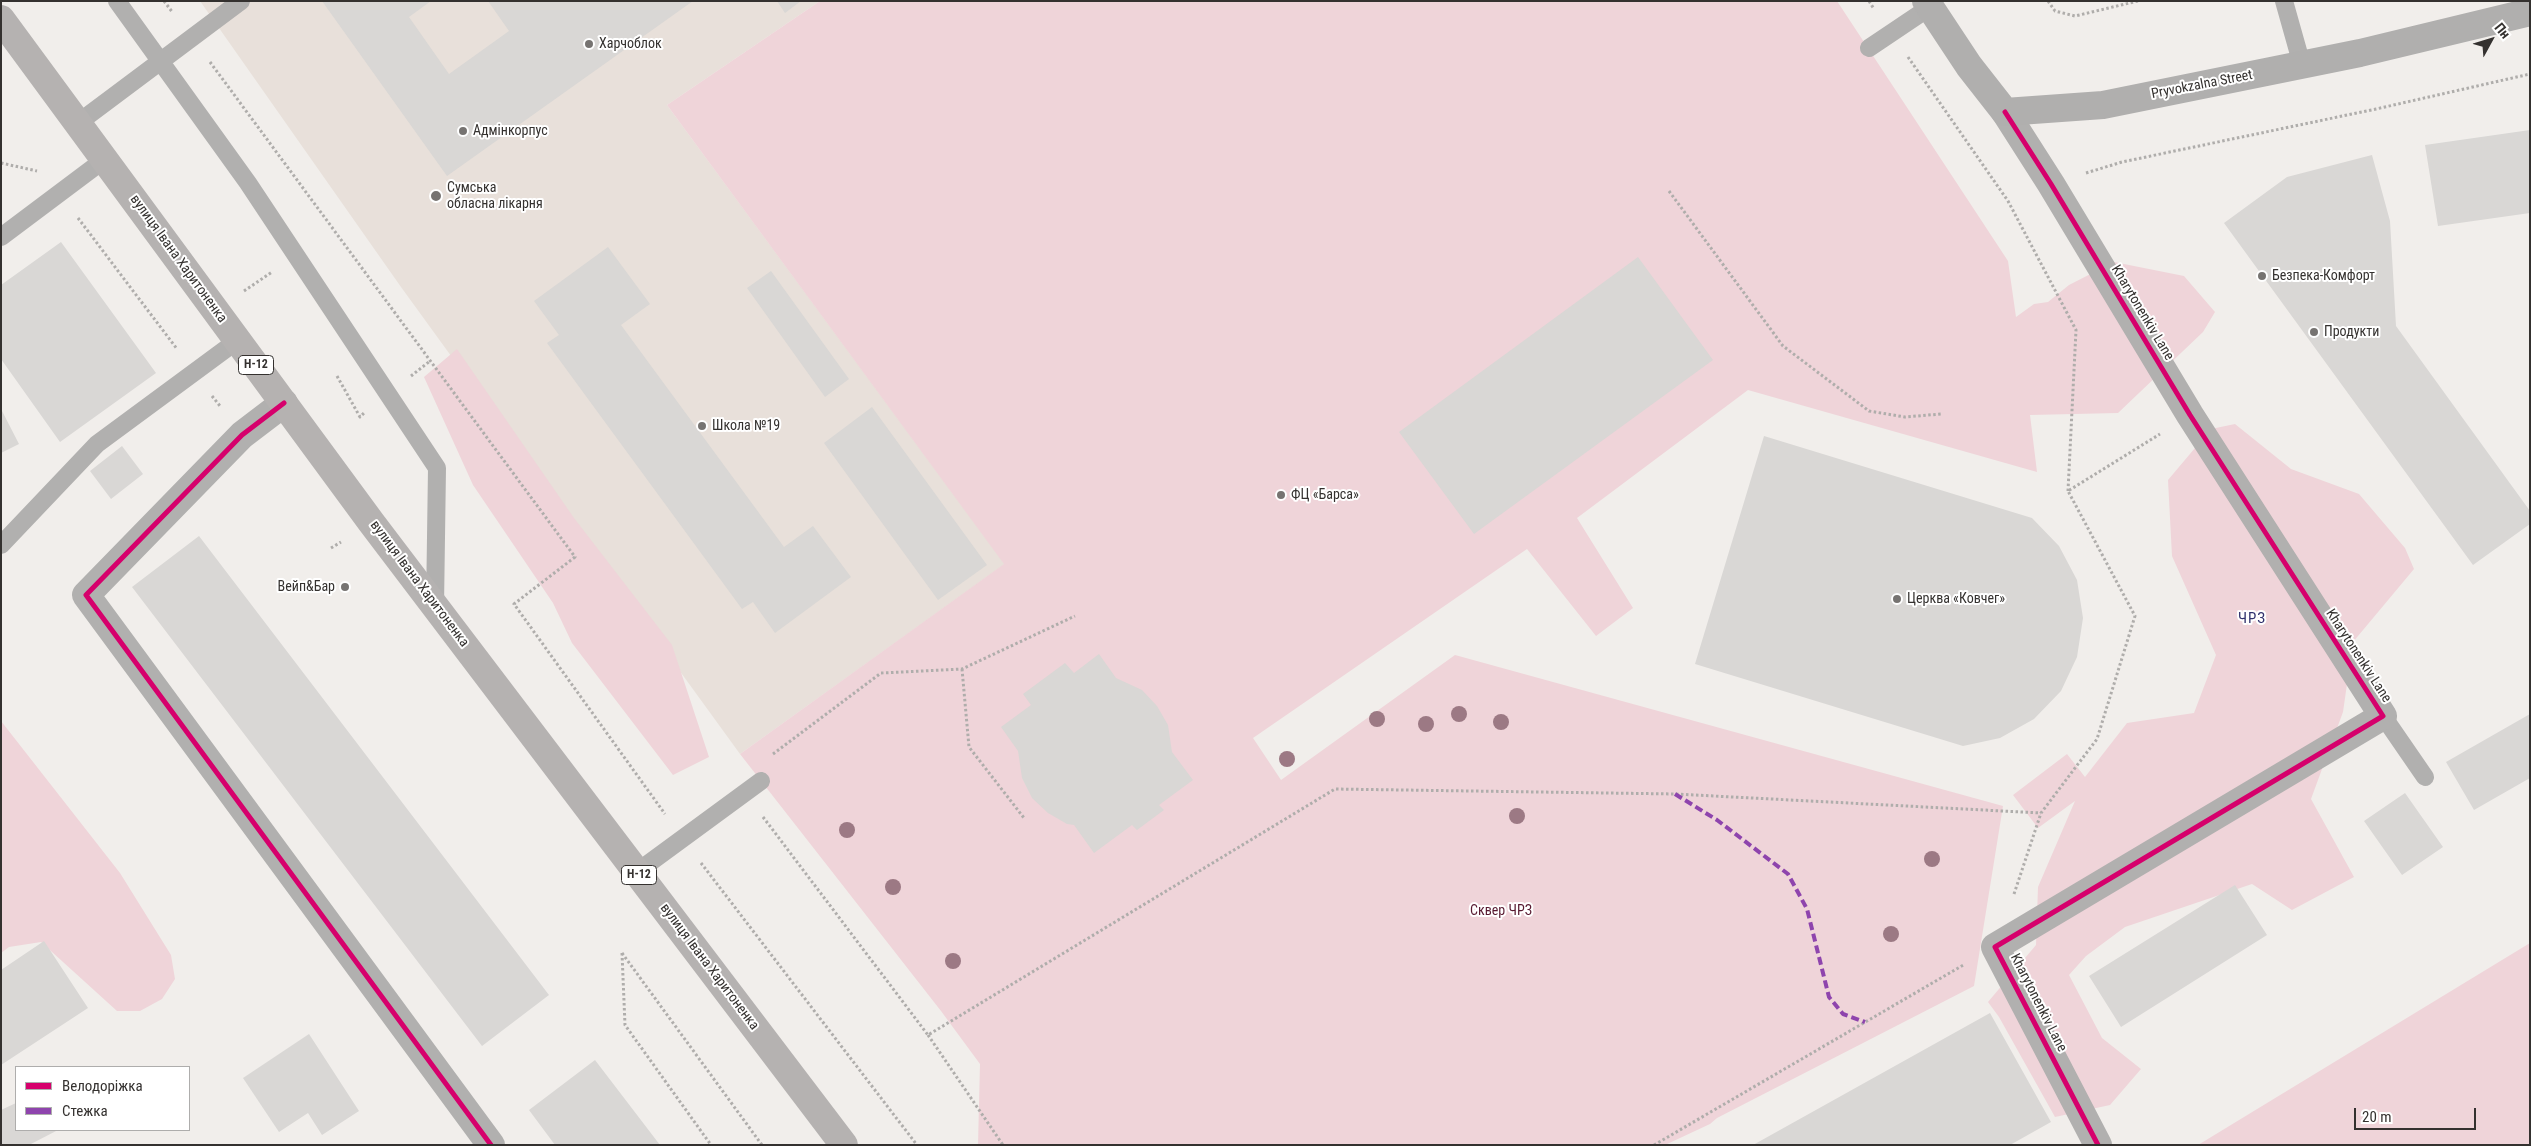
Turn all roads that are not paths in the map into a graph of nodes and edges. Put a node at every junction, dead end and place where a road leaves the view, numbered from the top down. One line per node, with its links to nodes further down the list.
1 (117, 1): 8 (lane)
2 (241, 1): 8 (lane)
3 (2284, 1): 9 (lane)
4 (1928, 4): 7 (lane); 10 (main road)
5 (2530, 12): 9 (main road, Pryvokzalna Street)
6 (1, 19): 11 (main road, вулиця Івана Харитоненка / Н-12)
7 (1869, 48)
8 (161, 60): 11 (lane); 17 (lane)
9 (2302, 65): 10 (main road, Pryvokzalna Street)
10 (2005, 112): 18 (street, Kharytonenkiv Lane)
11 (78, 123): 12 (main road, вулиця Івана Харитоненка / Н-12)
12 (105, 159): 13 (lane); 14 (main road, вулиця Івана Харитоненка / Н-12)
13 (1, 237)
14 (238, 340): 15 (main road, вулиця Івана Харитоненка / Н-12); 16 (lane)
15 (284, 403): 17 (main road, вулиця Івана Харитоненка / Н-12); 22 (street)
16 (1, 545)
17 (435, 606): 21 (main road, вулиця Івана Харитоненка / Н-12)
18 (2383, 716): 19 (lane); 24 (street, Kharytonenkiv Lane)
19 (2425, 777)
20 (761, 780): 21 (lane)
21 (636, 872): 23 (main road, вулиця Івана Харитоненка / Н-12)
22 (491, 1145)
23 (844, 1145)
24 (2098, 1145)

